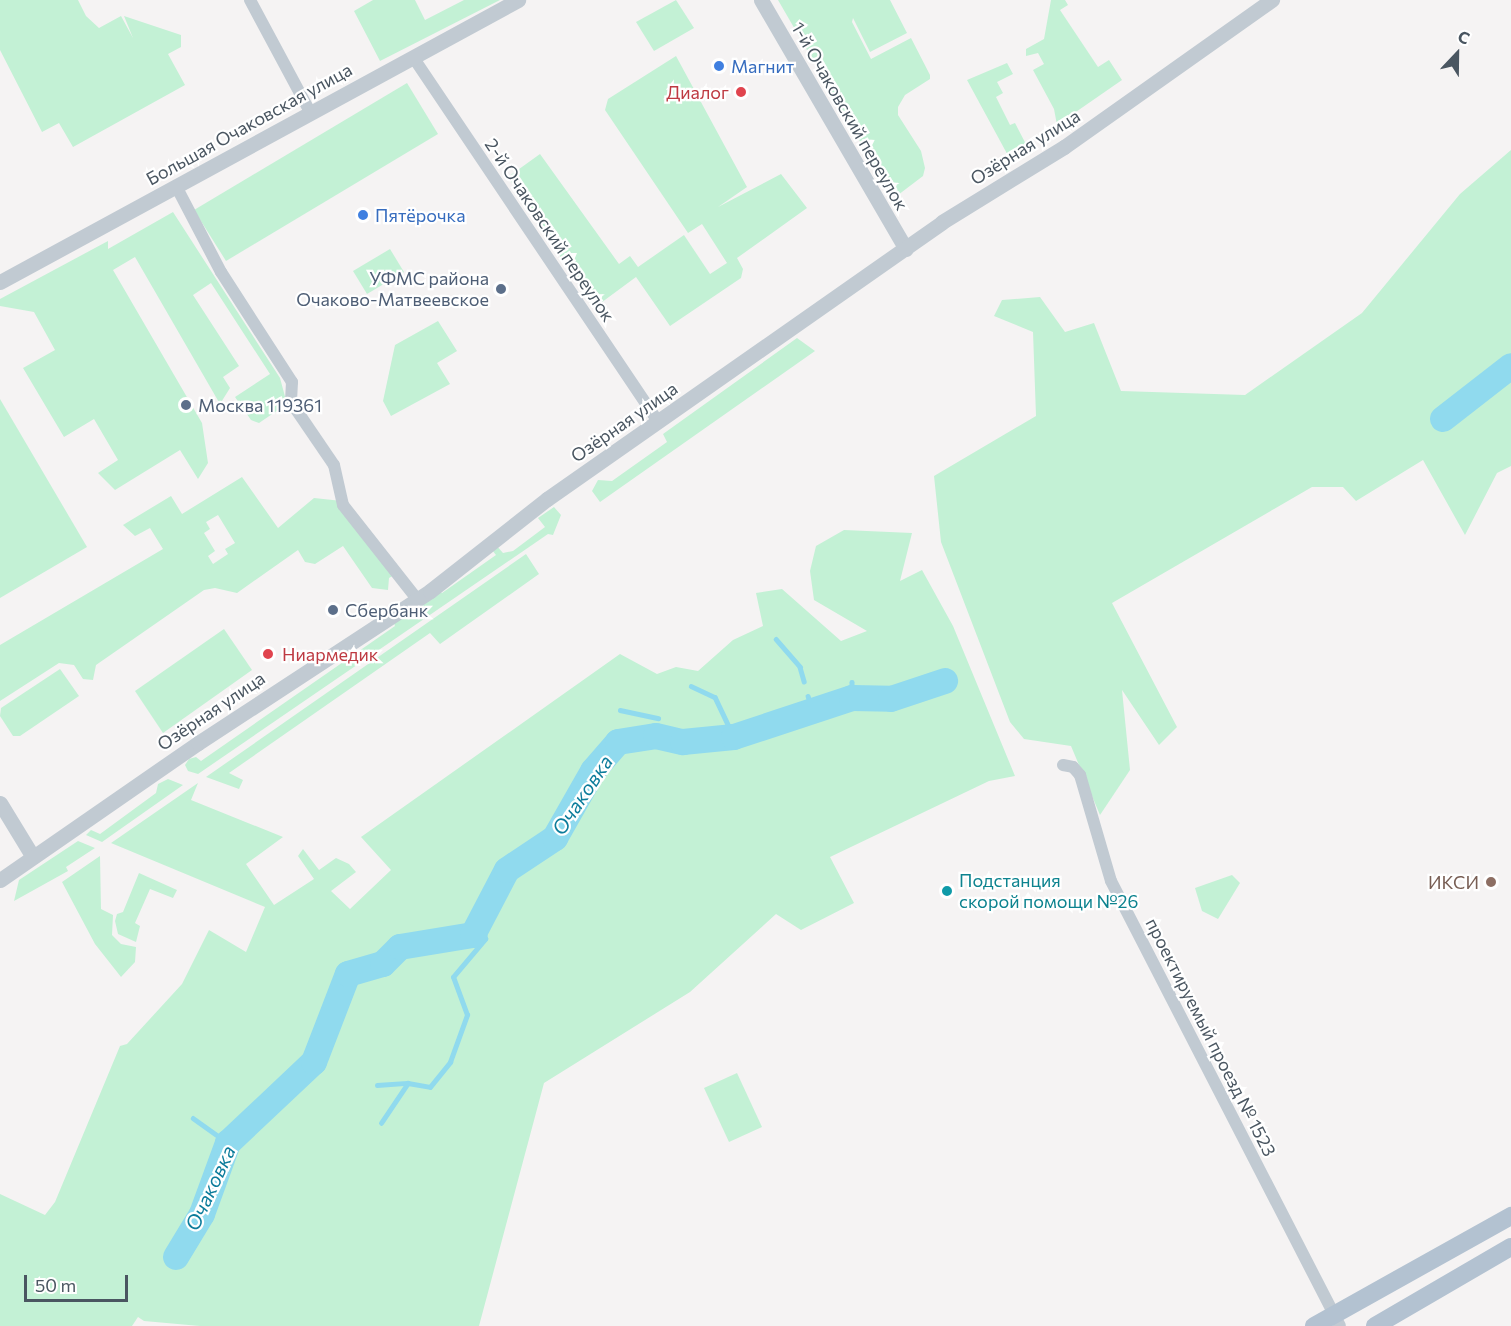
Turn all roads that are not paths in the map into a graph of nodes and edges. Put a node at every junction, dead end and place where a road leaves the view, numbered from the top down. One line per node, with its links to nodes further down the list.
1 (250, 0): 6 (street)
2 (518, 0): 5 (street, Большая Очаковская улица)
3 (761, 0): 8 (street, 1-й Очаковский переулок)
4 (1272, 0): 8 (street, Озёрная улица)
5 (413, 57): 6 (street, Большая Очаковская улица); 10 (street, 2-й Очаковский переулок)
6 (310, 112): 7 (street, Большая Очаковская улица)
7 (176, 186): 9 (street, Большая Очаковская улица); 11 (street)
8 (906, 249): 10 (street, Озёрная улица)
9 (0, 282)
10 (658, 422): 11 (street, Озёрная улица)
11 (417, 599): 14 (street, Озёрная улица)
12 (1063, 765): 18 (street, проектируемый проезд № 1523)
13 (0, 803): 14 (street)
14 (33, 857): 15 (street, Озёрная улица)
15 (0, 880)
16 (1511, 1216): 18 (main road)
17 (1511, 1247): 20 (main road)
18 (1337, 1320): 19 (main road)
19 (1314, 1326)
20 (1375, 1326)

